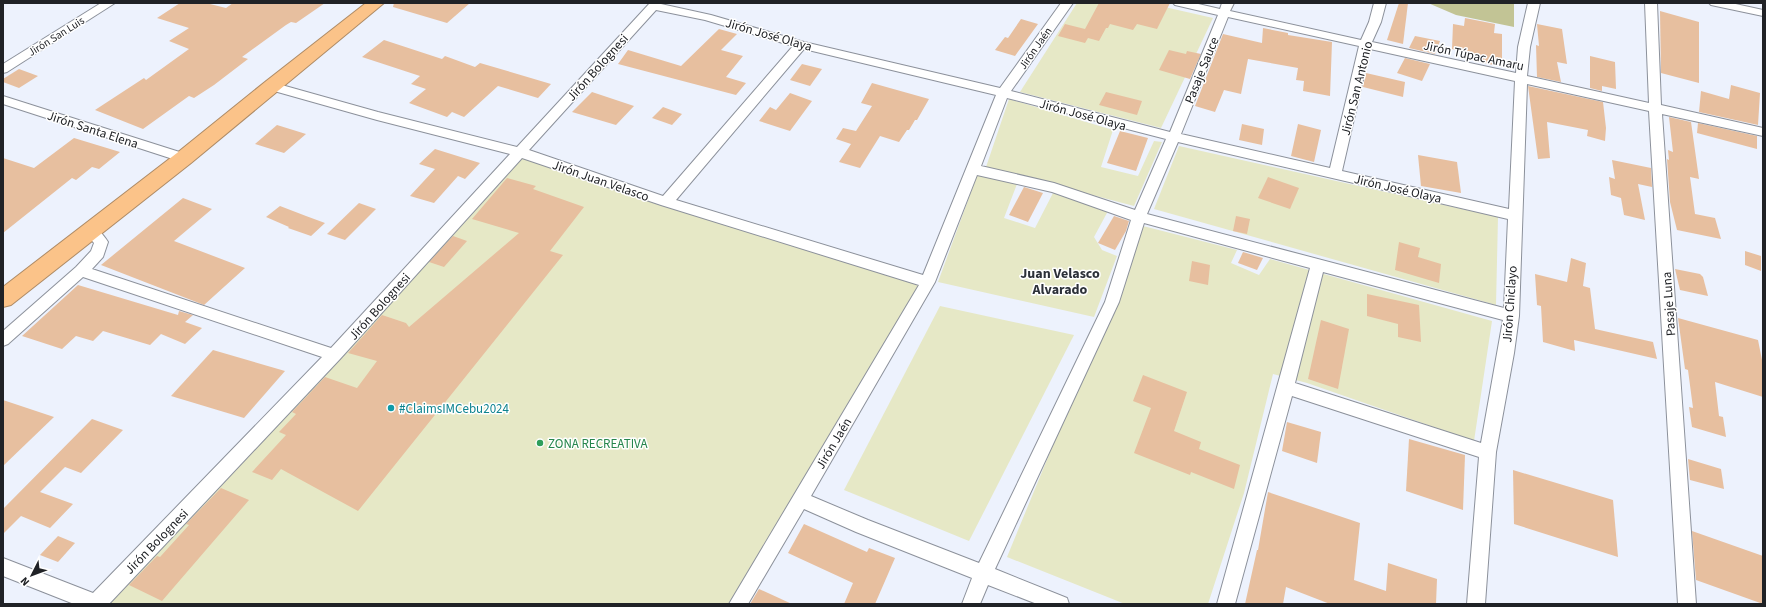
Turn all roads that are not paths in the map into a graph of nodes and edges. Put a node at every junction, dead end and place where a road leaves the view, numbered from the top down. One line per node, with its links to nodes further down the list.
1 (109, 3): 14 (street, Jirón San Luis)
2 (376, 3): 16 (highway)
3 (1067, 3): 17 (street, Jirón Jaén)
4 (1179, 3): 10 (street, Jirón Túpac Amaru)
5 (1380, 3): 13 (street, Jirón San Antonio)
6 (1534, 3): 15 (street, Jirón Chiclayo)
7 (1651, 3): 19 (street, Pasaje Luna)
8 (1715, 3): 11 (street)
9 (654, 4): 12 (street, Jirón José Olaya); 22 (street, Jirón Bolognesi)
10 (1226, 8): 13 (street, Jirón Túpac Amaru); 21 (street, Pasaje Sauce)
11 (1763, 13)
12 (802, 44): 17 (street, Jirón José Olaya); 26 (street)
13 (1365, 45): 15 (street, Jirón Túpac Amaru); 25 (street, Jirón San Antonio)
14 (3, 69)
15 (1520, 80): 19 (street, Jirón Túpac Amaru); 27 (street, Jirón Chiclayo)
16 (271, 86): 22 (street, Jirón Juan Velasco); 23 (highway)
17 (1003, 93): 21 (street, Jirón José Olaya); 24 (street, Jirón Jaén)
18 (3, 100): 23 (street, Jirón Santa Elena)
19 (1655, 107): 20 (street, Jirón Túpac Amaru); 48 (street, Pasaje Luna)
20 (1763, 132)
21 (1174, 137): 25 (street, Jirón José Olaya); 28 (street, Pasaje Sauce)
22 (520, 152): 26 (street, Jirón Juan Velasco); 36 (street, Jirón Bolognesi)
23 (184, 158): 29 (highway)
24 (973, 169): 28 (street); 32 (street, Jirón Jaén)
25 (1335, 174): 27 (street, Jirón José Olaya)
26 (666, 202): 32 (street, Jirón Juan Velasco)
27 (1514, 215): 34 (street, Jirón Chiclayo)
28 (1139, 217): 30 (street); 41 (street, Pasaje Sauce)
29 (90, 231): 31 (street); 33 (highway)
30 (1318, 264): 34 (street); 37 (street)
31 (81, 271): 35 (street); 36 (street)
32 (928, 282): 39 (street, Jirón Jaén)
33 (3, 299)
34 (1511, 316): 38 (street, Jirón Chiclayo)
35 (3, 340)
36 (334, 355): 42 (street, Jirón Bolognesi)
37 (1286, 386): 38 (street); 46 (street)
38 (1488, 452): 47 (street, Jirón Chiclayo)
39 (800, 499): 41 (street); 43 (street, Jirón Jaén)
40 (3, 567): 42 (street)
41 (983, 574): 44 (street); 45 (street)
42 (97, 604)
43 (738, 604)
44 (971, 604)
45 (1060, 604)
46 (1226, 604)
47 (1476, 604)
48 (1687, 604)

